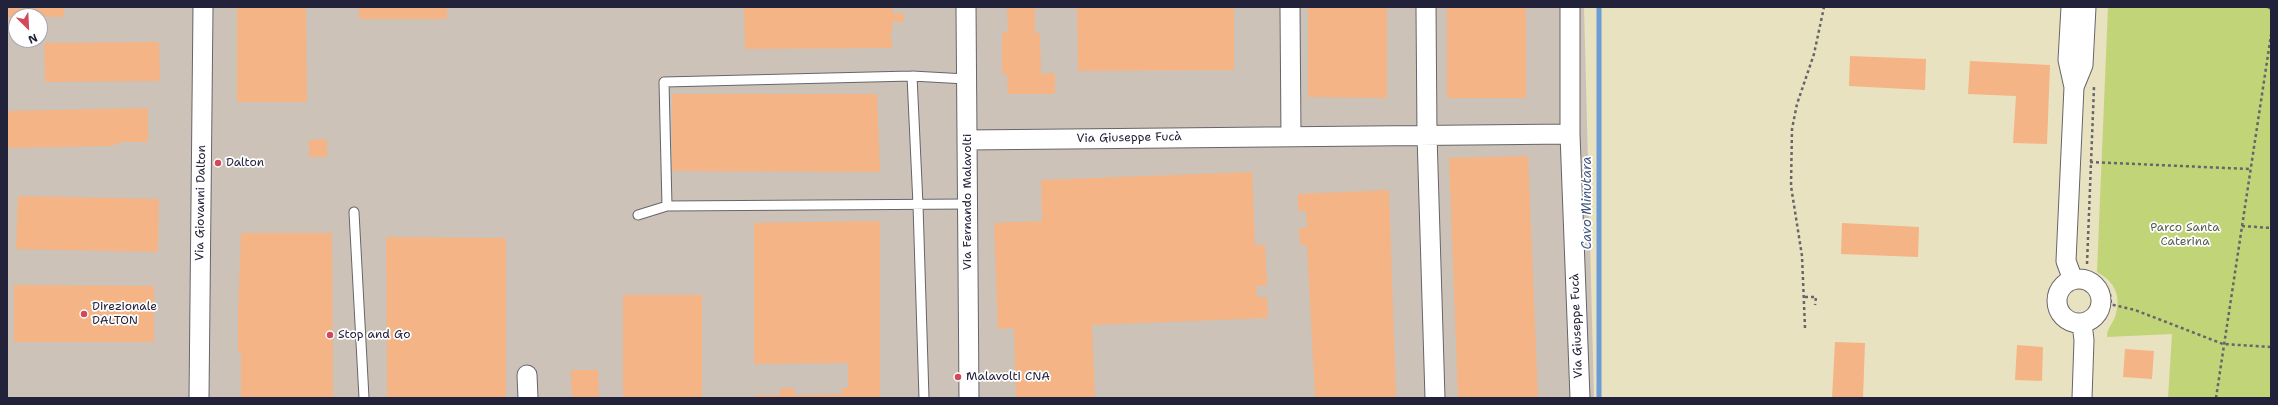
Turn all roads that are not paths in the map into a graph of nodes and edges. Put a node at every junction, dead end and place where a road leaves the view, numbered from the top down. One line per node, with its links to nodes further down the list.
1 (203, 7): 23 (street, Via Giovanni Dalton)
2 (966, 7): 9 (street, Via Fernando Malavolti)
3 (1290, 7): 13 (street)
4 (1426, 7): 12 (street)
5 (1570, 7): 11 (street, Via Giuseppe Fucà)
6 (2071, 7): 10 (street)
7 (2086, 7): 10 (street)
8 (912, 76): 9 (lane); 16 (lane); 17 (lane)
9 (966, 79): 14 (street, Via Fernando Malavolti)
10 (2074, 86): 20 (street)
11 (1570, 134): 12 (street, Via Giuseppe Fucà); 29 (street, Via Giuseppe Fucà)
12 (1427, 135): 13 (street, Via Giuseppe Fucà); 28 (street)
13 (1291, 137): 14 (street, Via Giuseppe Fucà)
14 (968, 140): 15 (street, Via Fernando Malavolti)
15 (968, 204): 16 (lane); 27 (street, Via Fernando Malavolti)
16 (918, 205): 17 (lane); 26 (lane)
17 (667, 206): 19 (lane)
18 (354, 212): 24 (lane)
19 (638, 215)
20 (2073, 280): 21 (street); 21 (street)
21 (2082, 324): 30 (street)
22 (527, 375): 25 (street)
23 (200, 398)
24 (364, 398)
25 (528, 398)
26 (924, 398)
27 (969, 398)
28 (1435, 398)
29 (1580, 398)
30 (2082, 398)

